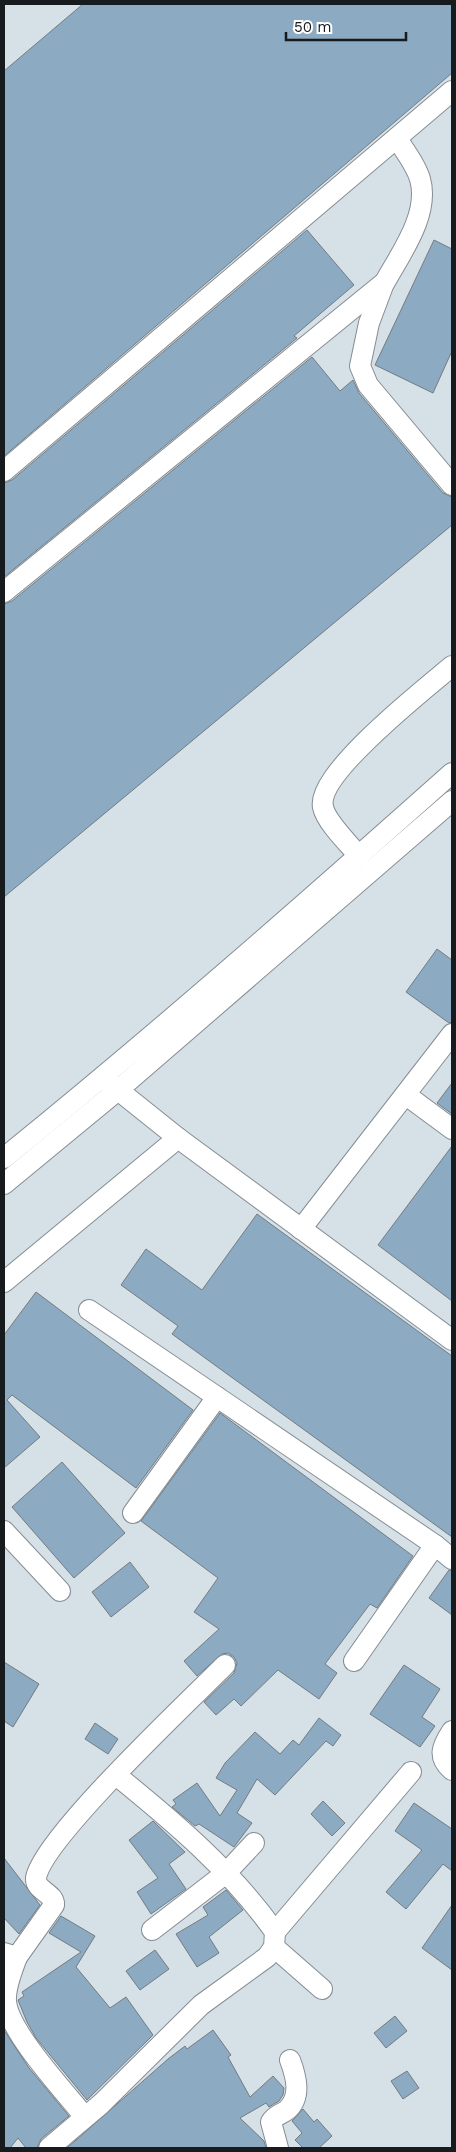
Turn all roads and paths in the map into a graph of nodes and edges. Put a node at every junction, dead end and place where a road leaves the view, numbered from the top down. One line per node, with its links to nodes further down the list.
1 (452, 91): 2 (street)
2 (398, 139): 3 (street); 4 (street)
3 (384, 282): 5 (street); 6 (street)
4 (4, 470)
5 (452, 485)
6 (4, 592)
7 (452, 666): 10 (street)
8 (452, 773): 10 (street)
9 (452, 801): 12 (street)
10 (359, 856): 12 (street)
11 (452, 1034): 13 (street)
12 (110, 1084): 15 (street); 16 (street); 17 (street)
13 (406, 1095): 14 (street); 18 (street)
14 (452, 1129)
15 (178, 1138): 18 (street); 19 (street)
16 (4, 1158)
17 (4, 1184)
18 (301, 1229): 21 (street)
19 (4, 1282)
20 (88, 1310): 22 (street)
21 (452, 1340)
22 (217, 1397): 23 (street); 25 (street)
23 (133, 1513)
24 (4, 1531): 27 (street)
25 (435, 1545): 26 (street); 28 (street)
26 (452, 1559)
27 (60, 1591)
28 (354, 1661)
29 (225, 1665): 33 (street)
30 (452, 1731): 31 (street)
31 (452, 1770)
32 (411, 1772): 37 (street)
33 (116, 1775): 35 (street); 38 (street)
34 (254, 1843): 35 (street)
35 (226, 1873): 36 (street); 37 (street)
36 (152, 1930)
37 (275, 1940): 39 (street); 41 (street)
38 (10, 1955): 41 (street)
39 (322, 1989)
40 (290, 2060): 43 (street)
41 (85, 2117): 42 (street)
42 (49, 2148)
43 (278, 2148)

